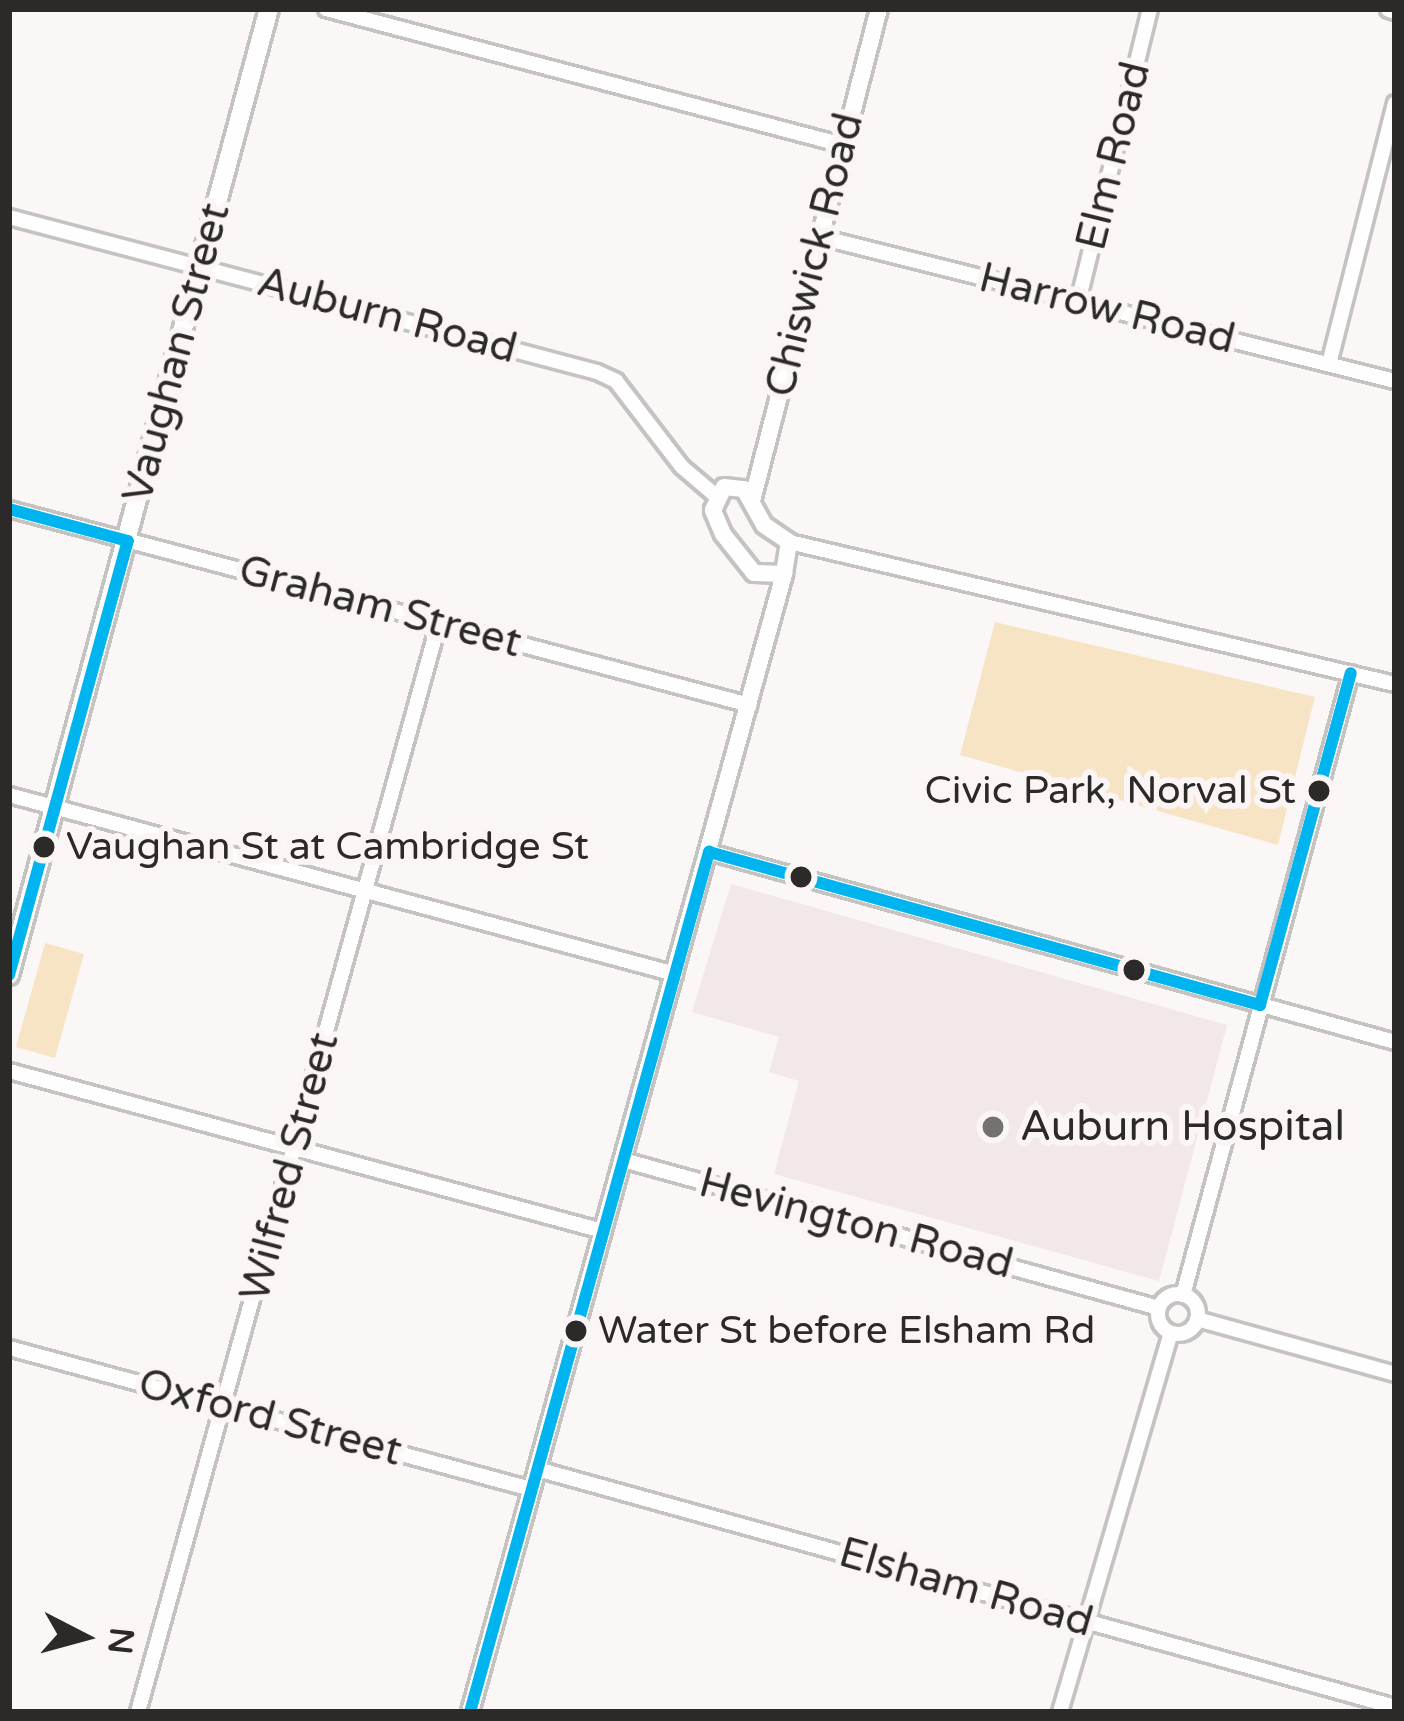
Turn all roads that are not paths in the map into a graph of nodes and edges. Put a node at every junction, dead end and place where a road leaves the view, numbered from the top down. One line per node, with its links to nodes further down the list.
1 (269, 9): 9 (main road, Vaughan Street)
2 (326, 9): 6 (street)
3 (879, 9): 6 (street, Chiswick Road)
4 (1150, 9): 10 (street, Elm Road)
5 (1395, 104): 11 (street)
6 (843, 145): 8 (street, Chiswick Road)
7 (9, 217): 9 (street, Auburn Road)
8 (820, 237): 10 (street, Harrow Road); 14 (street, Chiswick Road)
9 (200, 267): 13 (street, Auburn Road); 16 (main road, Vaughan Street)
10 (1078, 302): 11 (street, Harrow Road)
11 (1330, 364): 12 (street, Harrow Road)
12 (1395, 381)
13 (715, 496): 14 (street); 18 (street)
14 (752, 501): 17 (street)
15 (9, 509): 16 (street, Graham Street)
16 (128, 541): 19 (street, Graham Street); 24 (main road, Vaughan Street)
17 (789, 542): 18 (street); 20 (street)
18 (784, 574): 22 (street)
19 (439, 622): 22 (street, Graham Street); 26 (street, Wilfred Street)
20 (1351, 673): 21 (street); 29 (street)
21 (1394, 682)
22 (750, 705): 25 (street)
23 (9, 795): 24 (street)
24 (56, 807): 26 (street); 28 (main road, Vaughan Street)
25 (709, 852): 27 (street); 29 (street)
26 (366, 891): 27 (street); 32 (street, Wilfred Street)
27 (675, 974): 33 (street)
28 (9, 975)
29 (1260, 1005): 30 (street); 35 (street)
30 (1395, 1042)
31 (9, 1071): 32 (street)
32 (294, 1148): 34 (street); 41 (street, Wilfred Street)
33 (623, 1160): 34 (street); 36 (street, Hevington Road)
34 (603, 1231): 42 (street)
35 (1183, 1295): 36 (street); 37 (street)
36 (1159, 1308): 38 (street)
37 (1197, 1319): 38 (street); 40 (street)
38 (1171, 1333): 44 (street)
39 (9, 1348): 41 (street, Oxford Street)
40 (1395, 1374)
41 (224, 1406): 43 (street, Oxford Street); 46 (street, Wilfred Street)
42 (537, 1469): 43 (street); 44 (street, Elsham Road)
43 (531, 1489): 47 (street)
44 (1086, 1622): 45 (street, Elsham Road); 48 (street)
45 (1395, 1707)
46 (138, 1712)
47 (470, 1712)
48 (1060, 1712)

